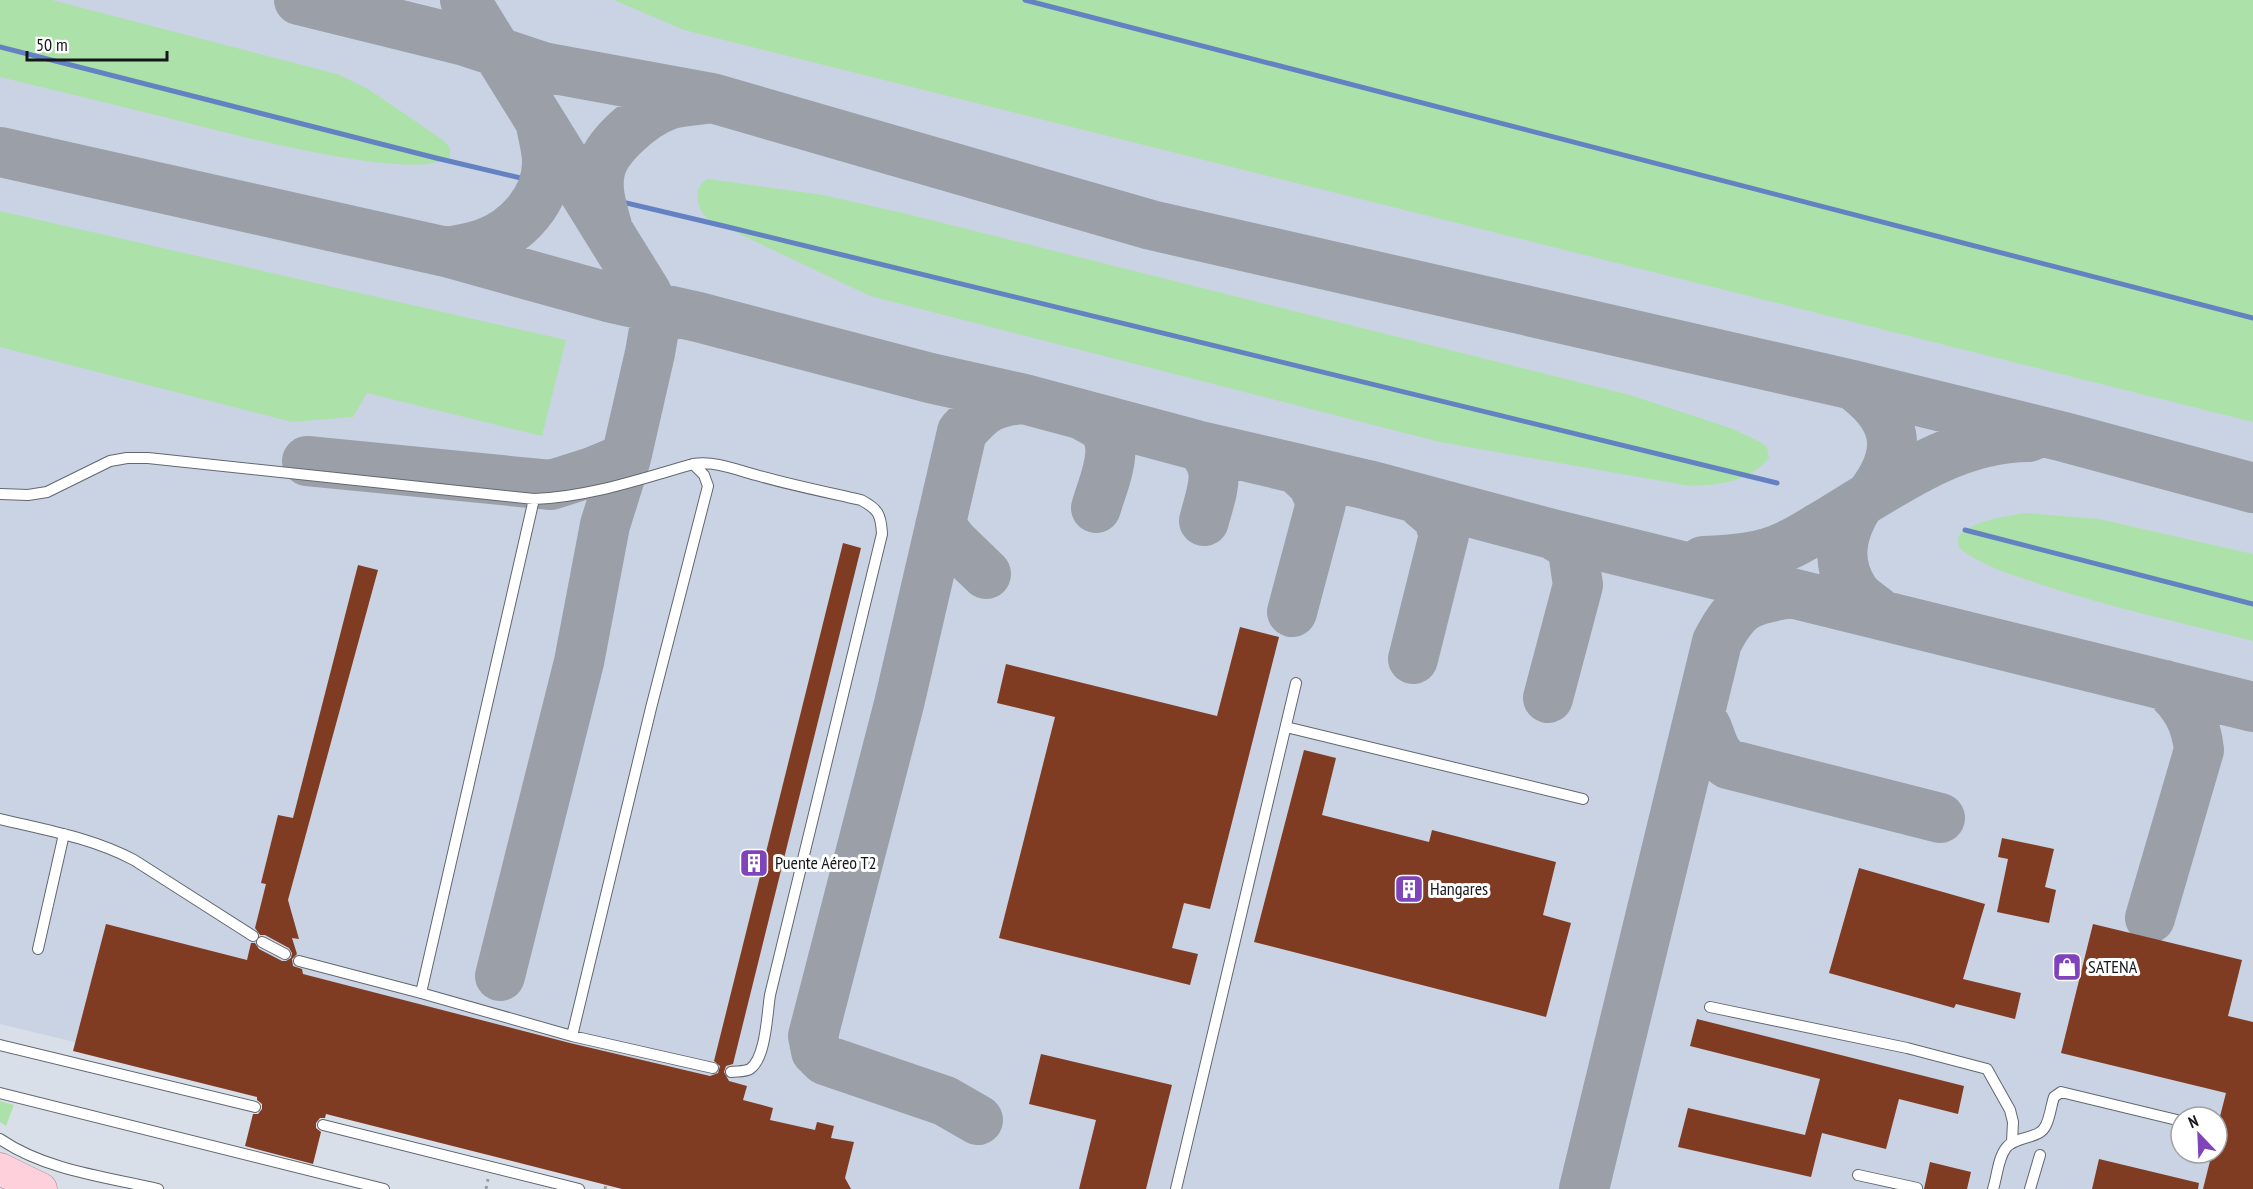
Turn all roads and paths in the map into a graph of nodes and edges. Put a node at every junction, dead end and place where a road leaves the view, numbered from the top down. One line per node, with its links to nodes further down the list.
1 (693, 464): 3 (lane); 14 (lane); 17 (lane)
2 (0, 494): 3 (lane)
3 (534, 499): 12 (lane)
4 (1296, 683): 5 (lane)
5 (1286, 727): 6 (lane); 33 (lane)
6 (1583, 799)
7 (0, 819): 8 (lane)
8 (64, 834): 9 (lane); 10 (lane)
9 (38, 949)
10 (285, 954)
11 (299, 962): 12 (lane)
12 (421, 993): 14 (lane)
13 (1710, 1007): 23 (lane)
14 (572, 1036): 16 (lane)
15 (0, 1045): 19 (lane)
16 (713, 1068)
17 (731, 1072)
18 (0, 1094): 31 (lane)
19 (255, 1107)
20 (2169, 1118): 23 (lane)
21 (323, 1125): 32 (lane)
22 (0, 1139): 30 (lane)
23 (2013, 1142): 34 (lane)
24 (2040, 1155): 35 (lane)
25 (0, 1169): 29 (main road)
26 (1858, 1175): 27 (lane)
27 (1887, 1185): 28 (lane)
28 (1917, 1188)
29 (41, 1189)
30 (158, 1189)
31 (384, 1189)
32 (579, 1189)
33 (1176, 1189)
34 (1993, 1189)
35 (2030, 1189)

